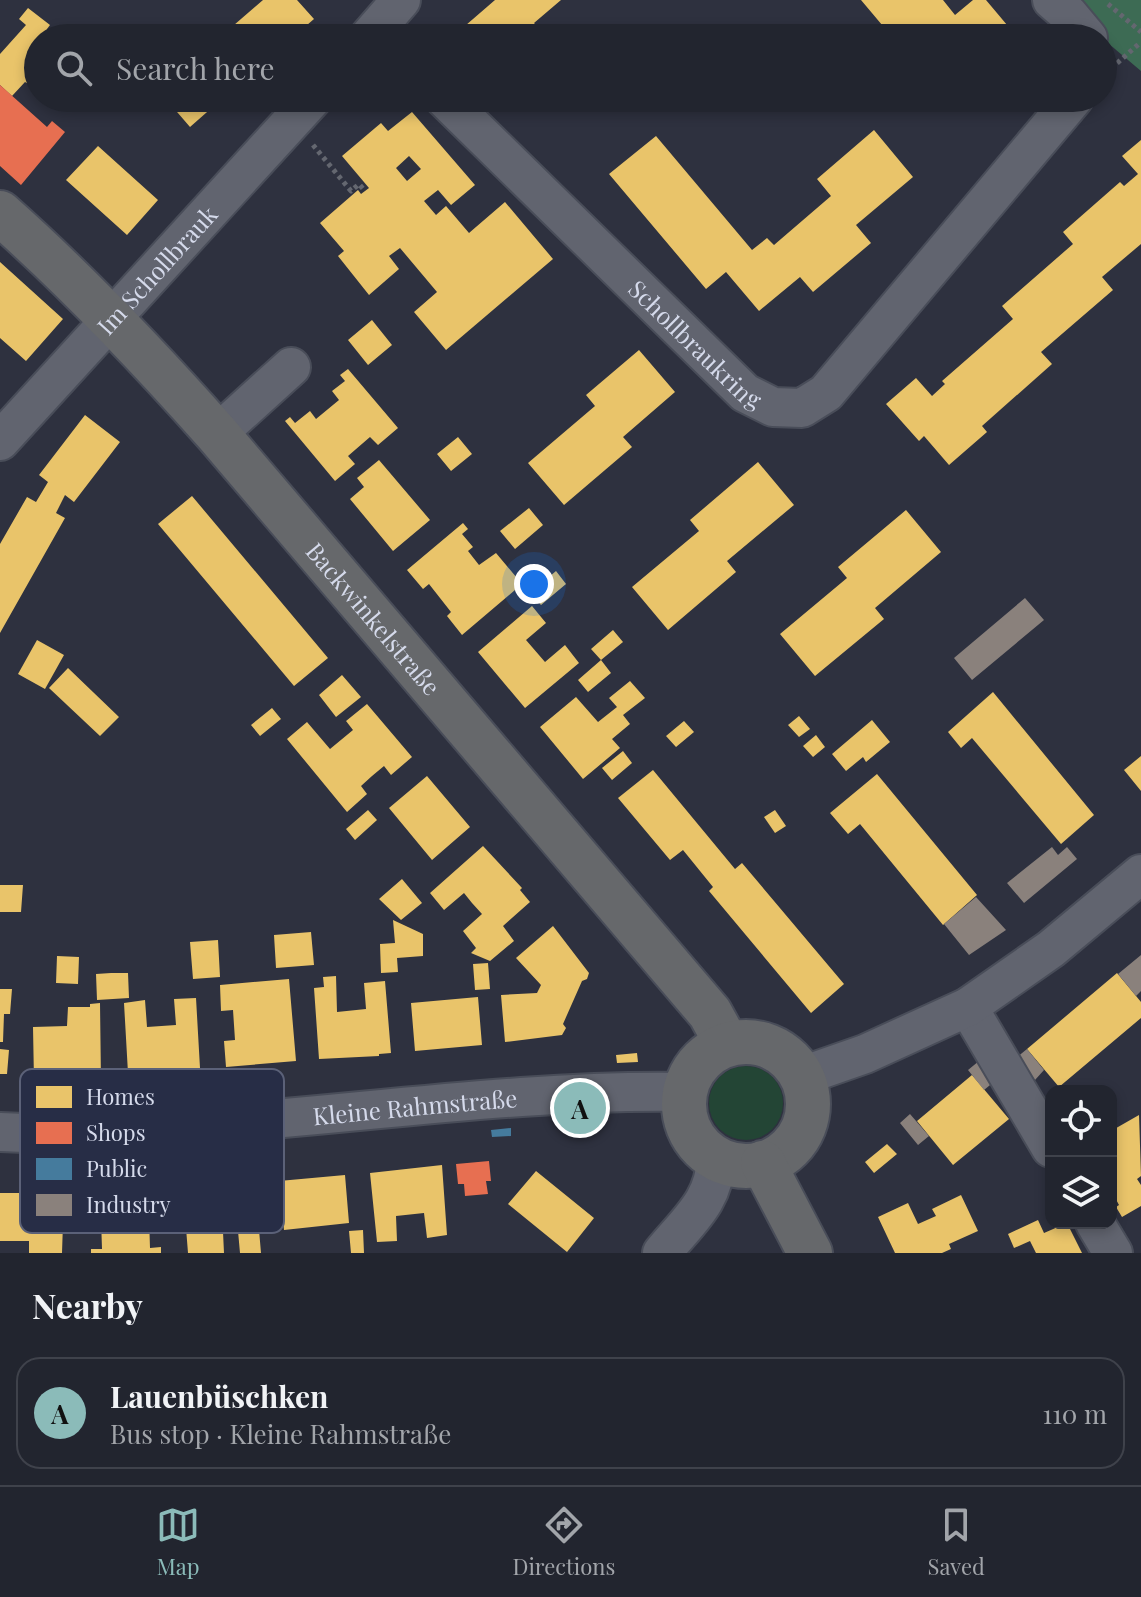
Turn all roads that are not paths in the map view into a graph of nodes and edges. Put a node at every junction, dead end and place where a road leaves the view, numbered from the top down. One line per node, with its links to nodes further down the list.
1 (401, 0): 3 (street)
2 (1052, 0): 4 (street)
3 (384, 24)
4 (1076, 24)
5 (300, 112): 9 (street, Im Schollbrauk)
6 (458, 112): 7 (street, Schollbraukring)
7 (1062, 112)
8 (0, 213): 9 (main road, Backwinkelstraße)
9 (113, 319): 11 (main road, Backwinkelstraße); 12 (street, Im Schollbrauk)
10 (291, 367): 11 (street)
11 (217, 434): 15 (main road, Backwinkelstraße)
12 (0, 441)
13 (1141, 874): 14 (street)
14 (968, 1007): 16 (street); 21 (street)
15 (727, 1044): 16 (main road); 17 (main road)
16 (802, 1076): 23 (main road)
17 (685, 1092): 18 (street, Kleine Rahmstraße); 22 (main road)
18 (284, 1119)
19 (0, 1132): 20 (street, Kleine Rahmstraße)
20 (20, 1133)
21 (1045, 1138)
22 (716, 1158): 23 (main road); 25 (street)
23 (763, 1163): 26 (main road)
24 (1099, 1229): 27 (street)
25 (662, 1253)
26 (810, 1253)
27 (1113, 1253)

